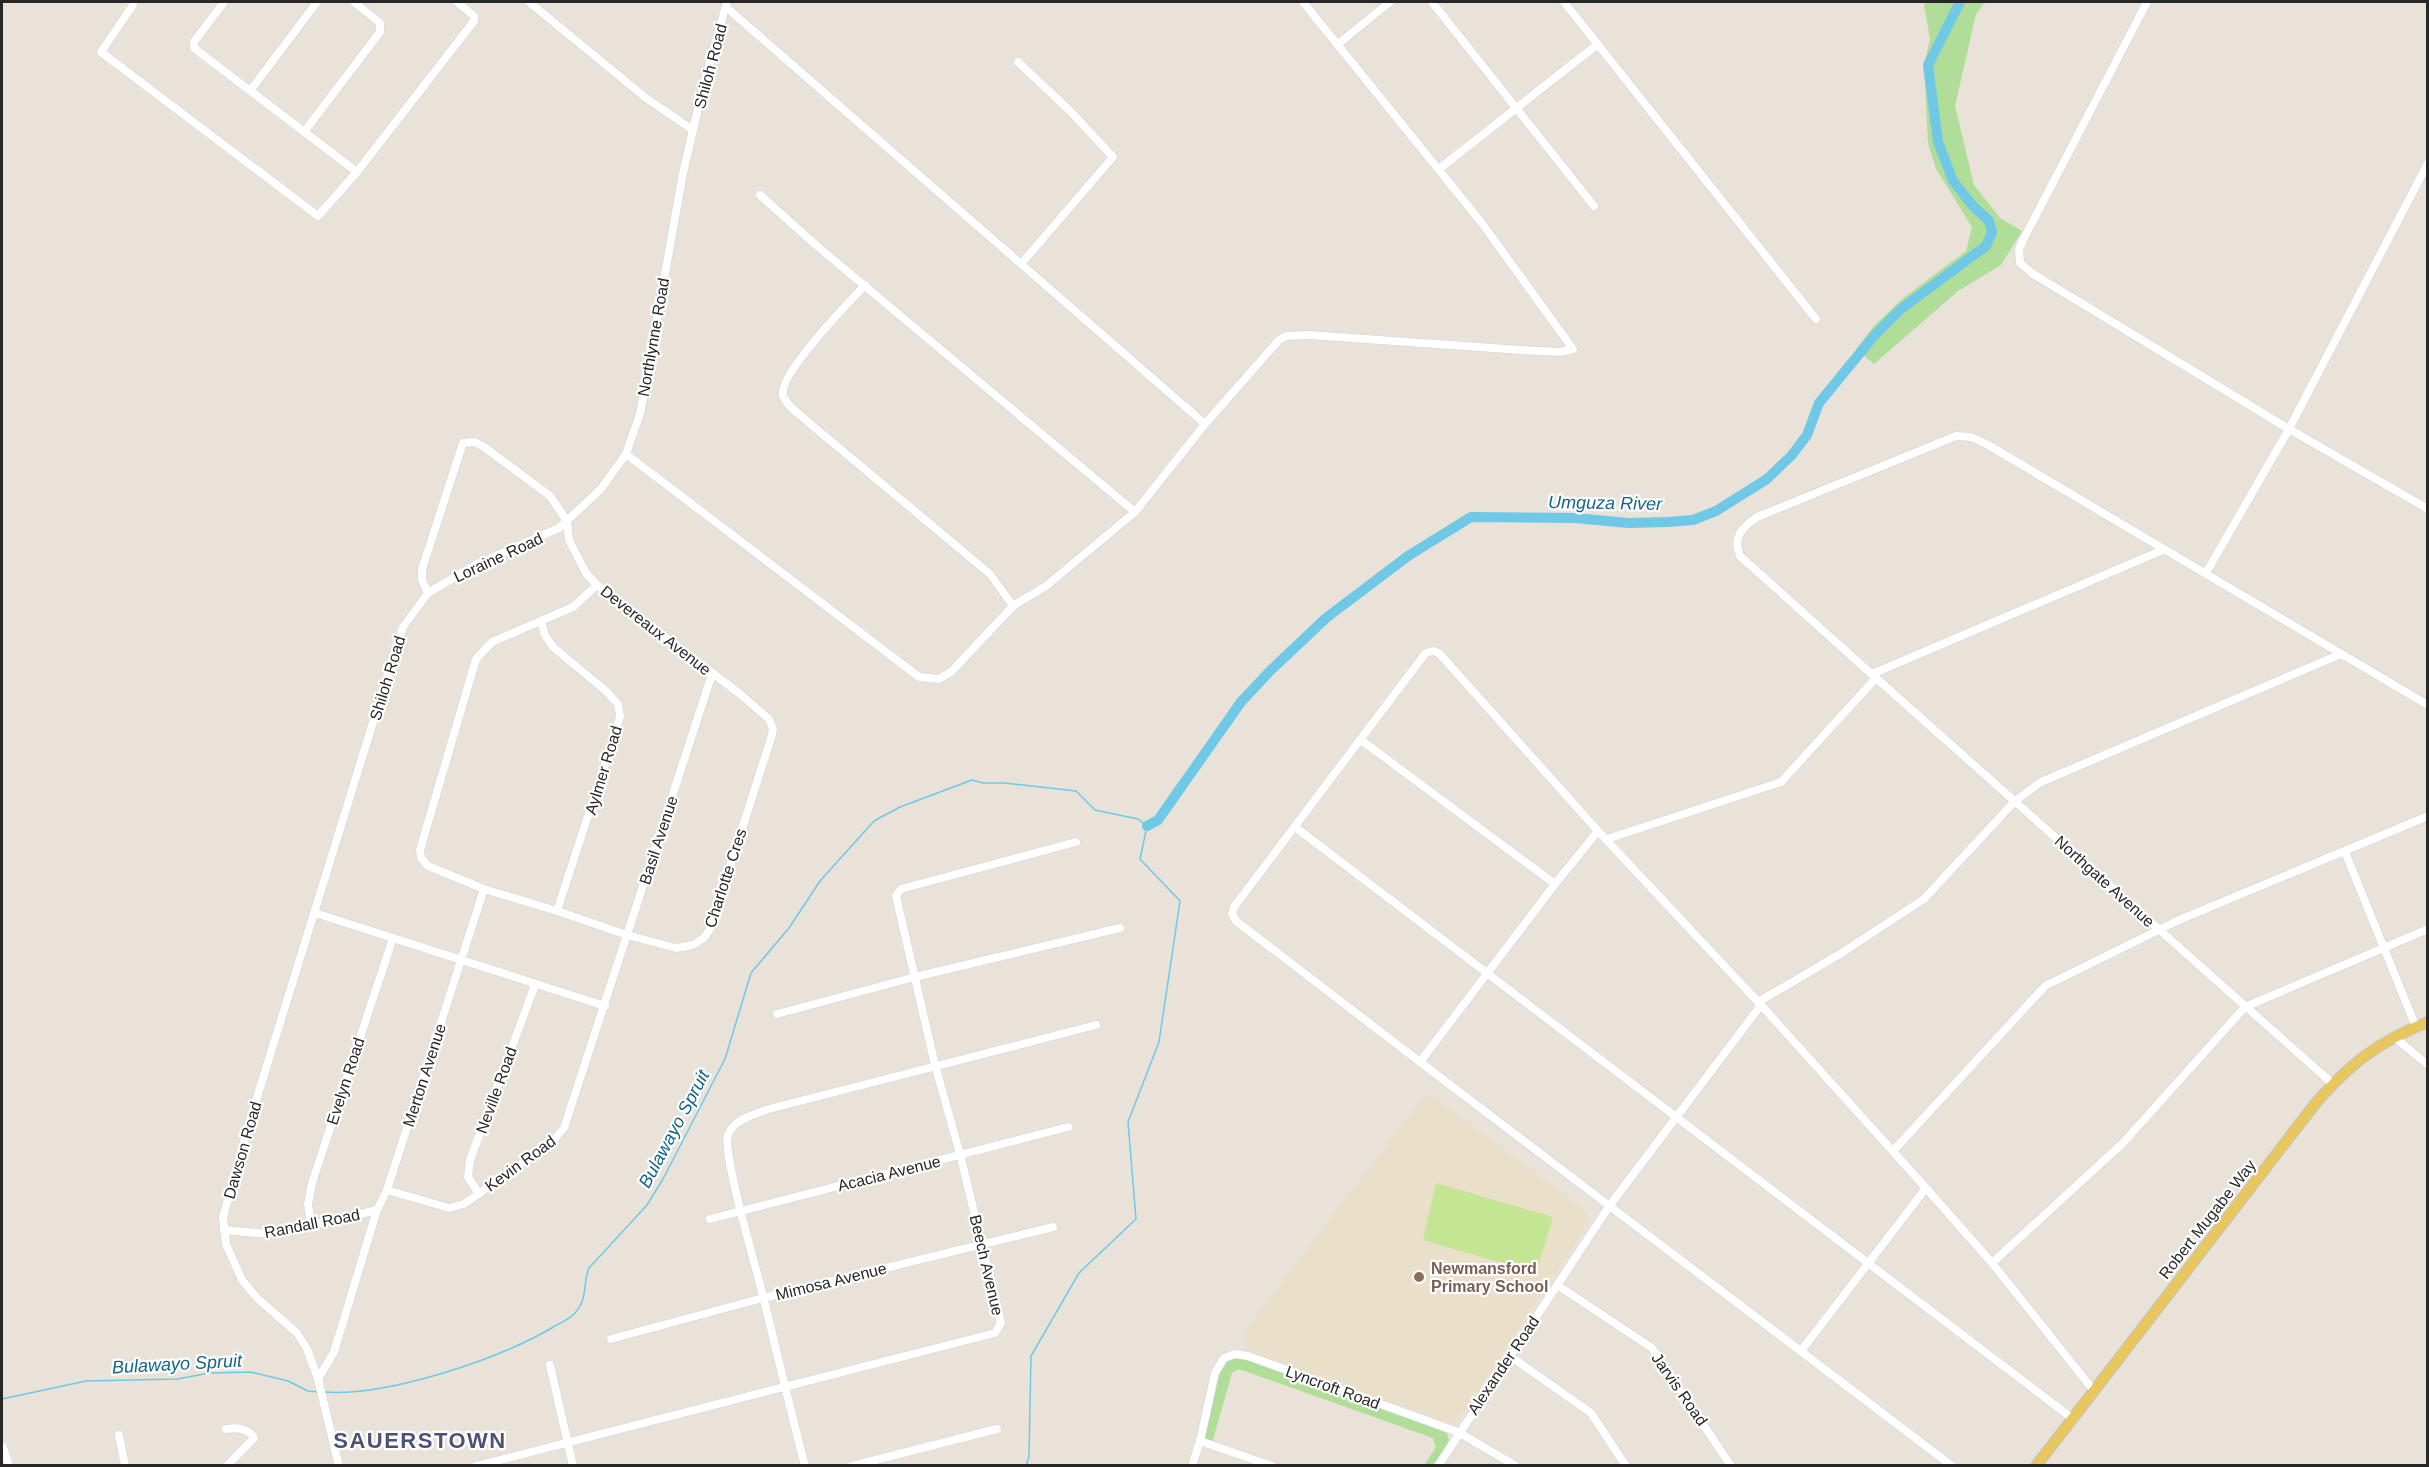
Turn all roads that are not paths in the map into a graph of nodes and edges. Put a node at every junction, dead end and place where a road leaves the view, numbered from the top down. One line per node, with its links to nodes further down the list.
1 (224, 2): 16 (street)
2 (317, 2): 16 (street)
3 (354, 2): 19 (street)
4 (457, 2): 22 (street)
5 (529, 2): 18 (street)
6 (1303, 2): 13 (street)
7 (1390, 2): 13 (street)
8 (1432, 2): 17 (street)
9 (1564, 2): 14 (street)
10 (2147, 2): 29 (street)
11 (132, 3): 22 (street)
12 (727, 4): 18 (street, Shiloh Road); 25 (street)
13 (1338, 44): 21 (street)
14 (1598, 44): 17 (street); 27 (street)
15 (1018, 62): 25 (street)
16 (250, 90): 19 (street)
17 (1518, 108): 21 (street); 24 (street)
18 (693, 130): 30 (street, Northlynne Road)
19 (304, 132): 22 (street)
20 (2427, 163): 29 (street)
21 (1439, 169): 28 (street)
22 (357, 172)
23 (760, 195): 26 (street)
24 (1594, 206)
25 (1021, 264): 28 (street)
26 (865, 285): 32 (street); 38 (street)
27 (1816, 319)
28 (1205, 424): 32 (street)
29 (2289, 429): 31 (street); 35 (street)
30 (626, 454): 33 (street, Northlynne Road); 38 (street)
31 (2427, 509)
32 (1135, 512): 38 (street)
33 (567, 521): 36 (street, Devereaux Avenue); 37 (street, Loraine Road); 37 (street, Devereaux Avenue)
34 (2163, 550): 35 (street); 42 (street); 42 (street, Northgate Avenue)
35 (2206, 573): 40 (street)
36 (597, 585): 39 (street, Charlotte Cres); 41 (street, Devereaux Avenue)
37 (428, 593): 55 (street, Shiloh Road)
38 (1013, 606)
39 (541, 622): 54 (street, Charlotte Cres); 56 (street, Aylmer Road)
40 (2342, 654): 43 (street); 46 (street)
41 (712, 674): 44 (street, Devereaux Avenue); 61 (street, Basil Avenue)
42 (1874, 676): 46 (street, Northgate Avenue); 50 (street)
43 (2427, 705)
44 (772, 735): 61 (street, Charlotte Cres)
45 (1361, 741): 48 (street); 49 (street); 53 (street)
46 (2014, 801): 59 (street, Northgate Avenue); 68 (street)
47 (2427, 816): 52 (street)
48 (1295, 827): 65 (street); 76 (street)
49 (1598, 831): 50 (street); 53 (street)
50 (1607, 839): 68 (street)
51 (1076, 842): 66 (street, Beech Avenue)
52 (2345, 852): 59 (street); 63 (street)
53 (1555, 884): 65 (street)
54 (484, 889): 56 (street, Charlotte Cres); 64 (street)
55 (319, 897): 57 (street, Dawson Road)
56 (557, 911): 61 (street, Charlotte Cres)
57 (315, 913): 62 (street); 93 (street, Dawson Road)
58 (1120, 928): 66 (street)
59 (2159, 929): 70 (street, Northgate Avenue); 82 (street)
60 (2427, 929): 63 (street)
61 (627, 935): 69 (street, Basil Avenue)
62 (393, 938): 64 (street); 91 (street, Evelyn Road)
63 (2385, 947): 70 (street); 74 (street)
64 (462, 960): 67 (street); 85 (street, Merton Avenue)
65 (1487, 972): 76 (street); 80 (street)
66 (915, 977): 71 (street); 77 (street, Beech Avenue)
67 (535, 985): 69 (street); 86 (street, Neville Road)
68 (1760, 1004): 80 (street, Alexander Road); 82 (street)
69 (605, 1006): 86 (street, Kevin Road)
70 (2245, 1007): 79 (street, Northgate Avenue); 96 (street)
71 (777, 1014)
72 (2427, 1022): 74 (main road, Robert Mugabe Way)
73 (1096, 1025): 77 (street)
74 (2416, 1027): 75 (main road, Robert Mugabe Way)
75 (2394, 1037): 78 (street); 79 (main road, Robert Mugabe Way)
76 (1420, 1062): 87 (street)
77 (935, 1065): 83 (street, Beech Avenue); 89 (street)
78 (2427, 1065)
79 (2332, 1084): 105 (main road, Robert Mugabe Way)
80 (1676, 1118): 87 (street, Alexander Road); 95 (street)
81 (1068, 1126): 83 (street, Acacia Avenue)
82 (1893, 1151): 84 (street)
83 (960, 1154): 89 (street, Acacia Avenue); 94 (street, Beech Avenue)
84 (1926, 1188): 95 (street); 96 (street)
85 (387, 1190): 86 (street, Kevin Road); 88 (street, Randall Road)
86 (479, 1194)
87 (1610, 1205): 97 (street, Alexander Road); 100 (street)
88 (377, 1210): 91 (street, Randall Road); 103 (street)
89 (741, 1211): 90 (street, Acacia Avenue); 98 (street)
90 (710, 1220)
91 (311, 1225): 93 (street, Randall Road)
92 (1053, 1227): 94 (street, Mimosa Avenue)
93 (224, 1230): 103 (street, Dawson Road)
94 (982, 1243): 98 (street, Mimosa Avenue); 104 (street, Beech Avenue)
95 (1868, 1263): 100 (street); 106 (street)
96 (1992, 1263): 105 (street)
97 (1557, 1284): 101 (street, Alexander Road); 127 (street, Jarvis Road)
98 (763, 1298): 99 (street, Mimosa Avenue); 104 (street)
99 (611, 1339)
100 (1801, 1351): 128 (street)
101 (1510, 1356): 109 (street, Alexander Road); 126 (street)
102 (550, 1365): 112 (street)
103 (318, 1380): 117 (street, Dawson Road)
104 (784, 1387): 112 (street, Beech Avenue); 120 (street)
105 (2094, 1391): 106 (main road, Robert Mugabe Way)
106 (2073, 1419): 129 (main road, Robert Mugabe Way)
107 (226, 1429): 116 (street)
108 (997, 1429): 121 (street)
109 (1458, 1432): 111 (street, Lyncroft Road); 124 (street, Alexander Road); 125 (street)
110 (118, 1435): 115 (street)
111 (1200, 1441): 122 (street); 123 (street)
112 (567, 1442): 118 (street, Beech Avenue); 119 (street)
113 (3, 1447): 114 (street)
114 (9, 1466)
115 (125, 1466)
116 (226, 1466)
117 (339, 1466)
118 (476, 1466)
119 (573, 1466)
120 (805, 1466)
121 (852, 1466)
122 (1192, 1466)
123 (1272, 1466)
124 (1438, 1466)
125 (1516, 1466)
126 (1626, 1466)
127 (1731, 1466)
128 (1952, 1466)
129 (2036, 1466)

